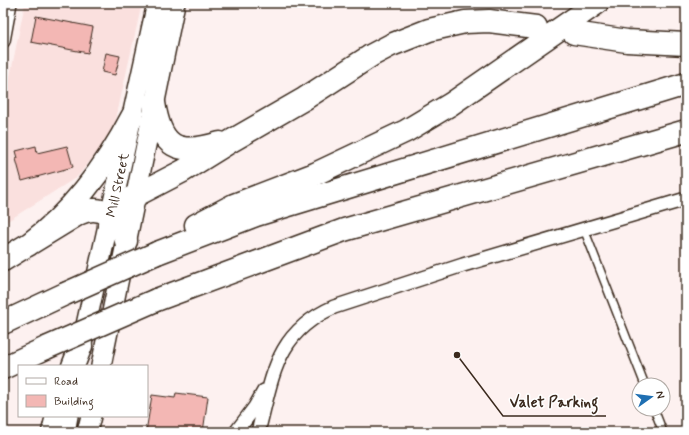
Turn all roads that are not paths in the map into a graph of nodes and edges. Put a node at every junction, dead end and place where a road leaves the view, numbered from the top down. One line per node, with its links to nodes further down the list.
1 (157, 3): 11 (main road, Mill Street)
2 (175, 3): 10 (main road, Mill Street)
3 (597, 3): 20 (highway)
4 (7, 11): 7 (street)
5 (536, 27): 13 (highway)
6 (574, 33): 8 (highway)
7 (3, 41)
8 (686, 44)
9 (686, 84): 20 (highway)
10 (154, 103): 13 (highway); 14 (main road, Mill Street)
11 (132, 117): 16 (main road, Mill Street); 19 (highway)
12 (686, 131): 27 (highway, bridge)
13 (233, 140): 14 (highway)
14 (136, 195): 16 (highway); 18 (main road, Mill Street)
15 (686, 199): 17 (street)
16 (111, 219): 18 (highway); 19 (highway); 23 (main road, Mill Street)
17 (584, 229): 24 (street); 28 (lane)
18 (126, 241): 26 (main road, Mill Street)
19 (28, 245): 21 (highway)
20 (158, 252): 22 (highway, bridge)
21 (3, 260)
22 (3, 323)
23 (79, 356): 25 (highway)
24 (277, 364): 36 (street); 37 (street)
25 (74, 365)
26 (101, 365)
27 (3, 368)
28 (642, 377)
29 (57, 417): 33 (highway)
30 (68, 417): 34 (main road)
31 (91, 417): 35 (main road)
32 (657, 417): 38 (lane)
33 (53, 432)
34 (65, 432)
35 (88, 432)
36 (236, 432)
37 (258, 432)
38 (663, 432)

